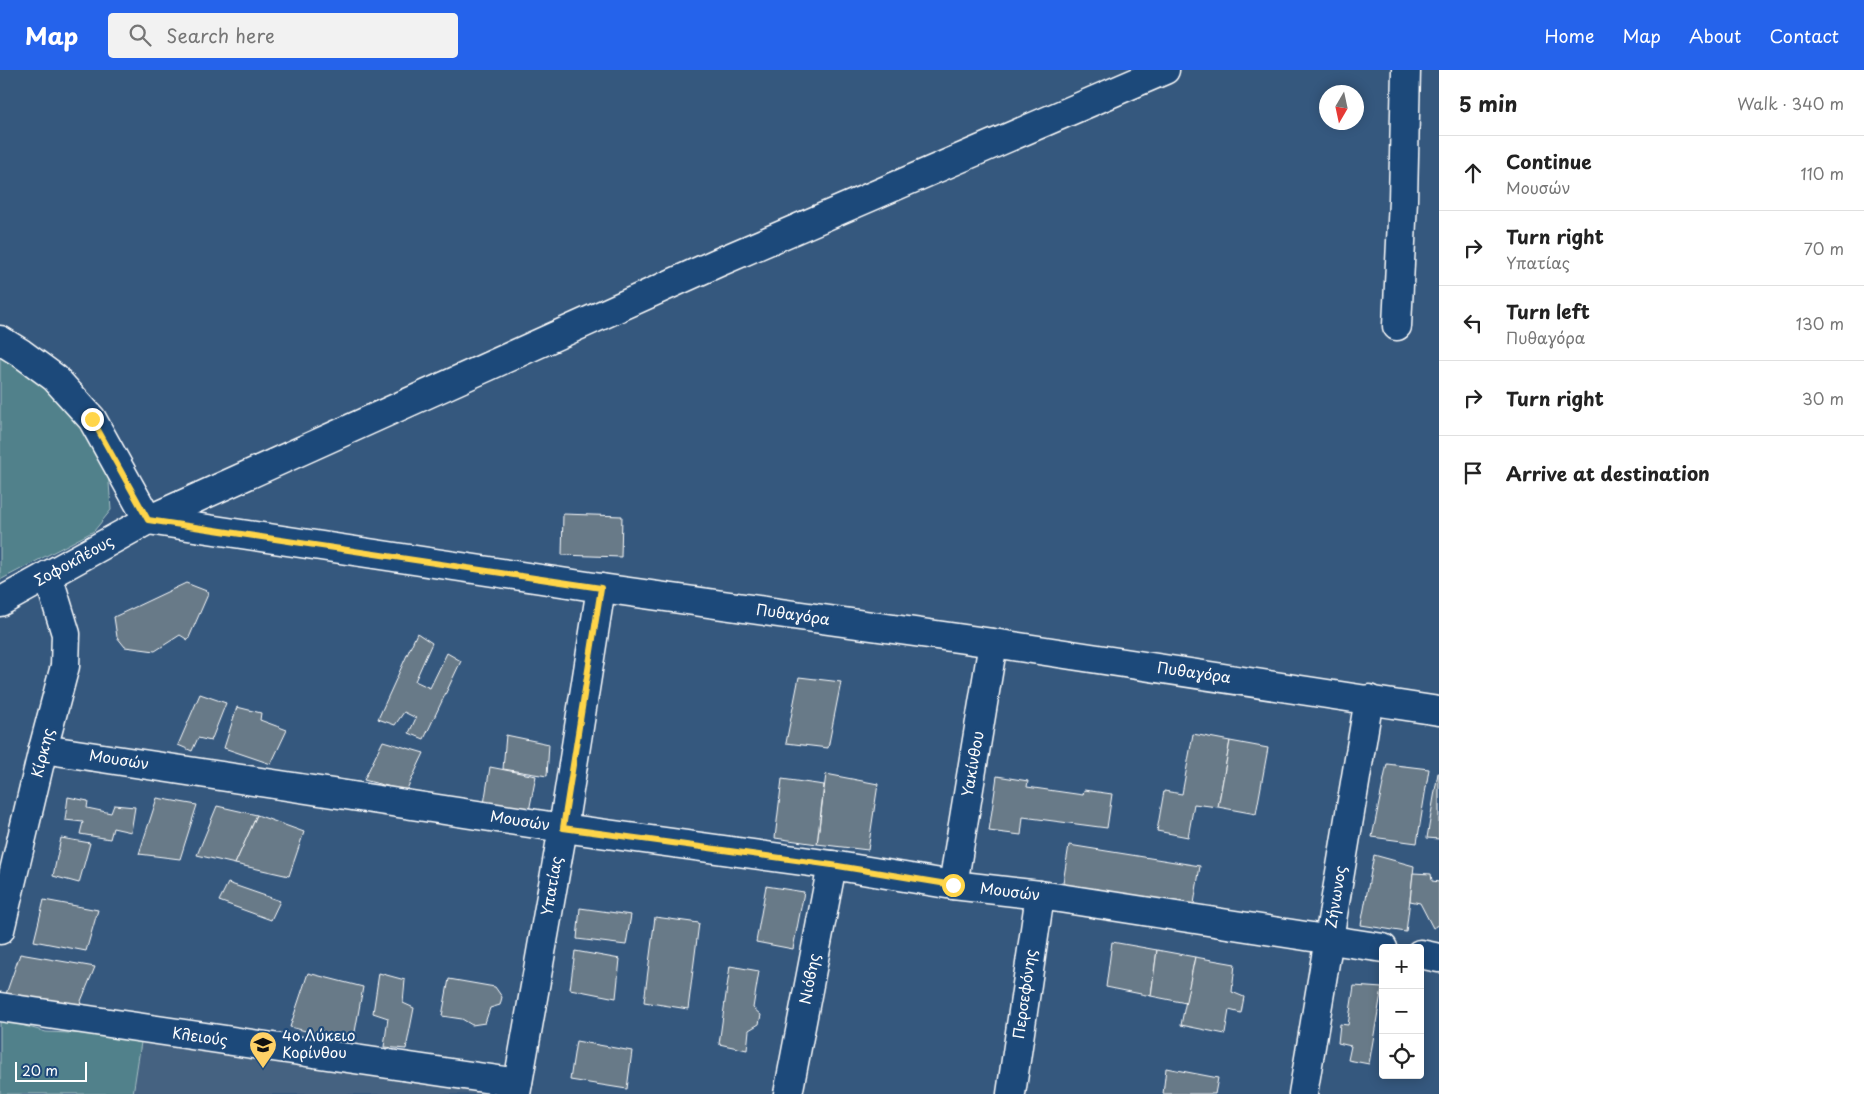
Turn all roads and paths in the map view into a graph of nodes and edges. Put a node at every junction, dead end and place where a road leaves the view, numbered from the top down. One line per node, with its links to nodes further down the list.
1 (1164, 70): 5 (street, Σοφοκλέους)
2 (1406, 70): 3 (street)
3 (1397, 326)
4 (0, 340): 5 (street)
5 (148, 520): 6 (street, Σοφοκλέους); 7 (street, Πυθαγόρα)
6 (48, 576): 8 (street, Σοφοκλέους); 12 (street, Κίρκης)
7 (601, 588): 9 (street, Πυθαγόρα); 13 (street, Υπατίας)
8 (0, 602)
9 (993, 643): 10 (street, Πυθαγόρα); 15 (street, Υακίνθου)
10 (1369, 699): 11 (street, Πυθαγόρα); 18 (street, Ζήνωνος)
11 (1439, 711)
12 (43, 749): 13 (street, Μουσών); 17 (street, Κίρκης)
13 (563, 828): 14 (street, Μουσών); 23 (street, Υπατίας)
14 (832, 865): 15 (street, Μουσών); 24 (street, Νιόβης)
15 (953, 885): 16 (street, Μουσών)
16 (1040, 895): 18 (street, Μουσών); 25 (street, Περσεφόνης)
17 (0, 930)
18 (1329, 938): 19 (street, Μουσών); 26 (street, Ζήνωνος)
19 (1379, 947)
20 (1424, 955): 21 (street)
21 (1439, 958)
22 (0, 1008): 23 (street, Κλειούς)
23 (517, 1089)
24 (788, 1094)
25 (1011, 1094)
26 (1303, 1094)

